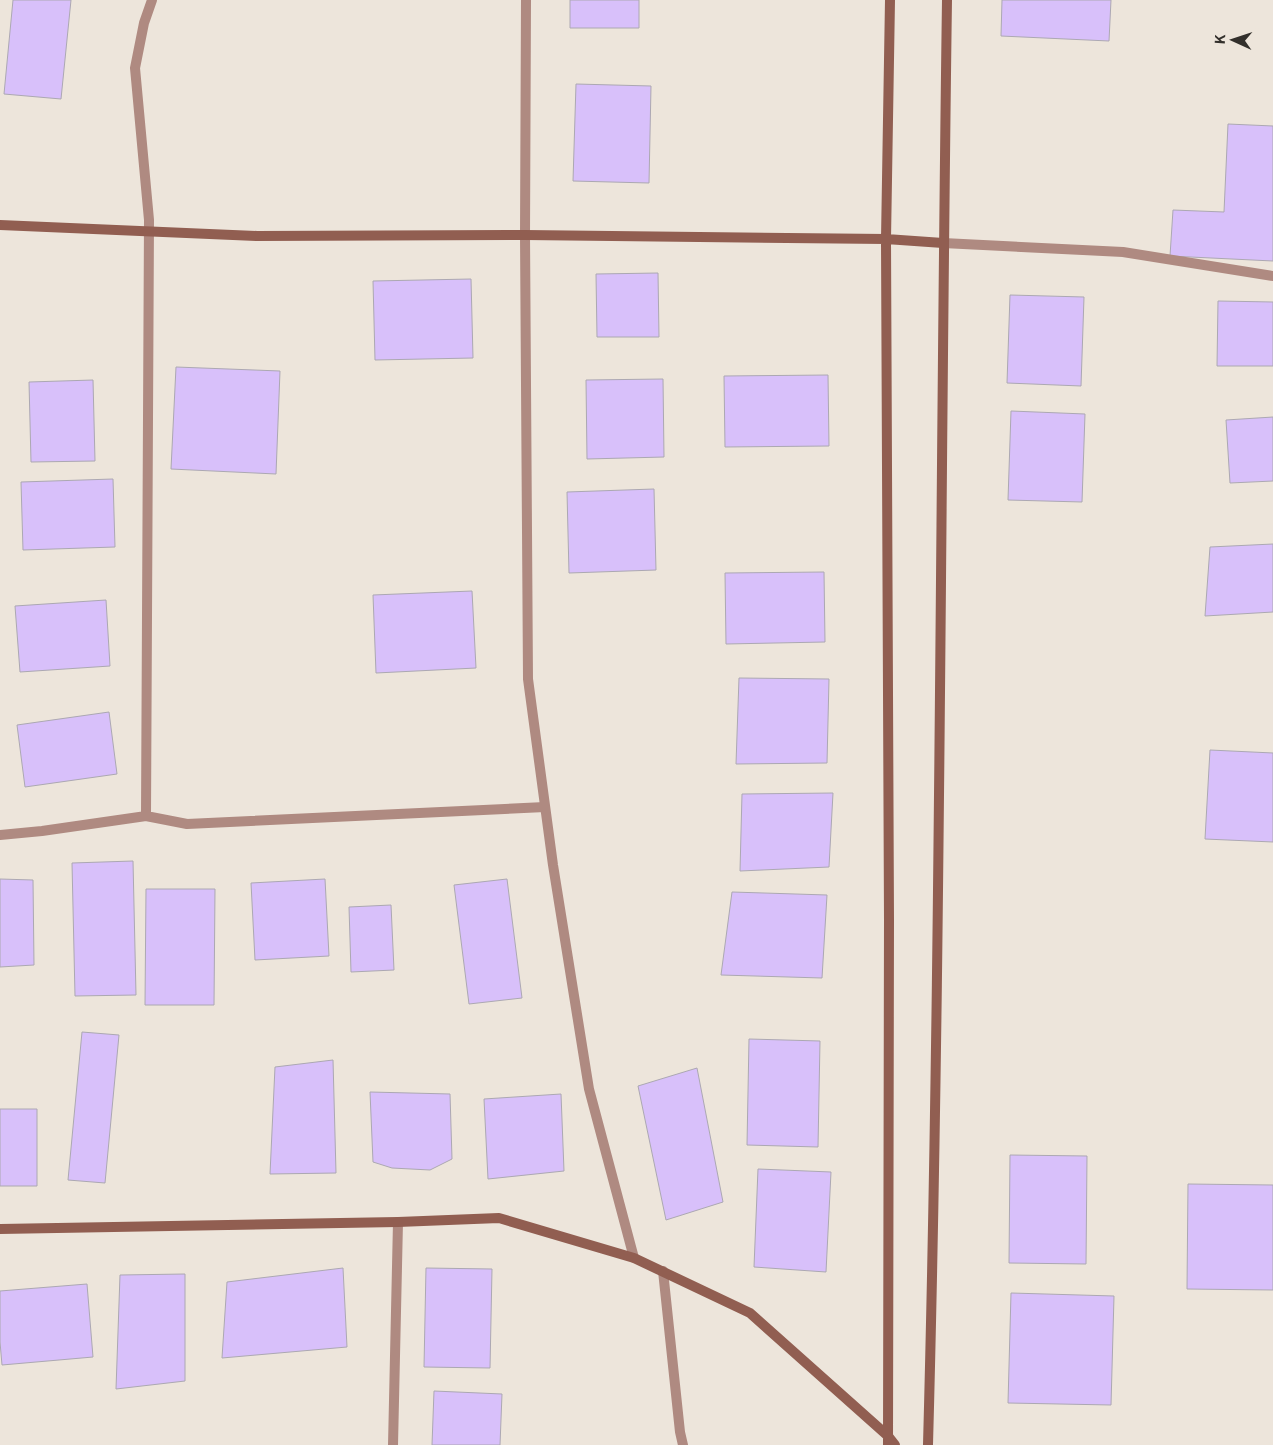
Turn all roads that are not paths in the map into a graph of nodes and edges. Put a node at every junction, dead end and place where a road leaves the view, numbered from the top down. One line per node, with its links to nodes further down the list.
1 (152, 0): 6 (street)
2 (526, 0): 7 (street)
3 (890, 0): 8 (main road)
4 (947, 0): 9 (main road)
5 (0, 225): 6 (main road)
6 (149, 231): 7 (main road); 12 (street)
7 (525, 235): 8 (main road); 11 (street)
8 (886, 239): 9 (main road); 18 (main road)
9 (943, 243): 10 (street); 22 (main road)
10 (1273, 276)
11 (545, 807): 12 (street); 16 (street)
12 (146, 816): 13 (street)
13 (0, 835)
14 (398, 1222): 15 (main road); 16 (main road); 19 (street)
15 (0, 1229)
16 (634, 1258): 17 (main road)
17 (663, 1271): 18 (main road); 20 (street)
18 (888, 1441): 21 (main road)
19 (393, 1445)
20 (683, 1445)
21 (895, 1445)
22 (928, 1445)

